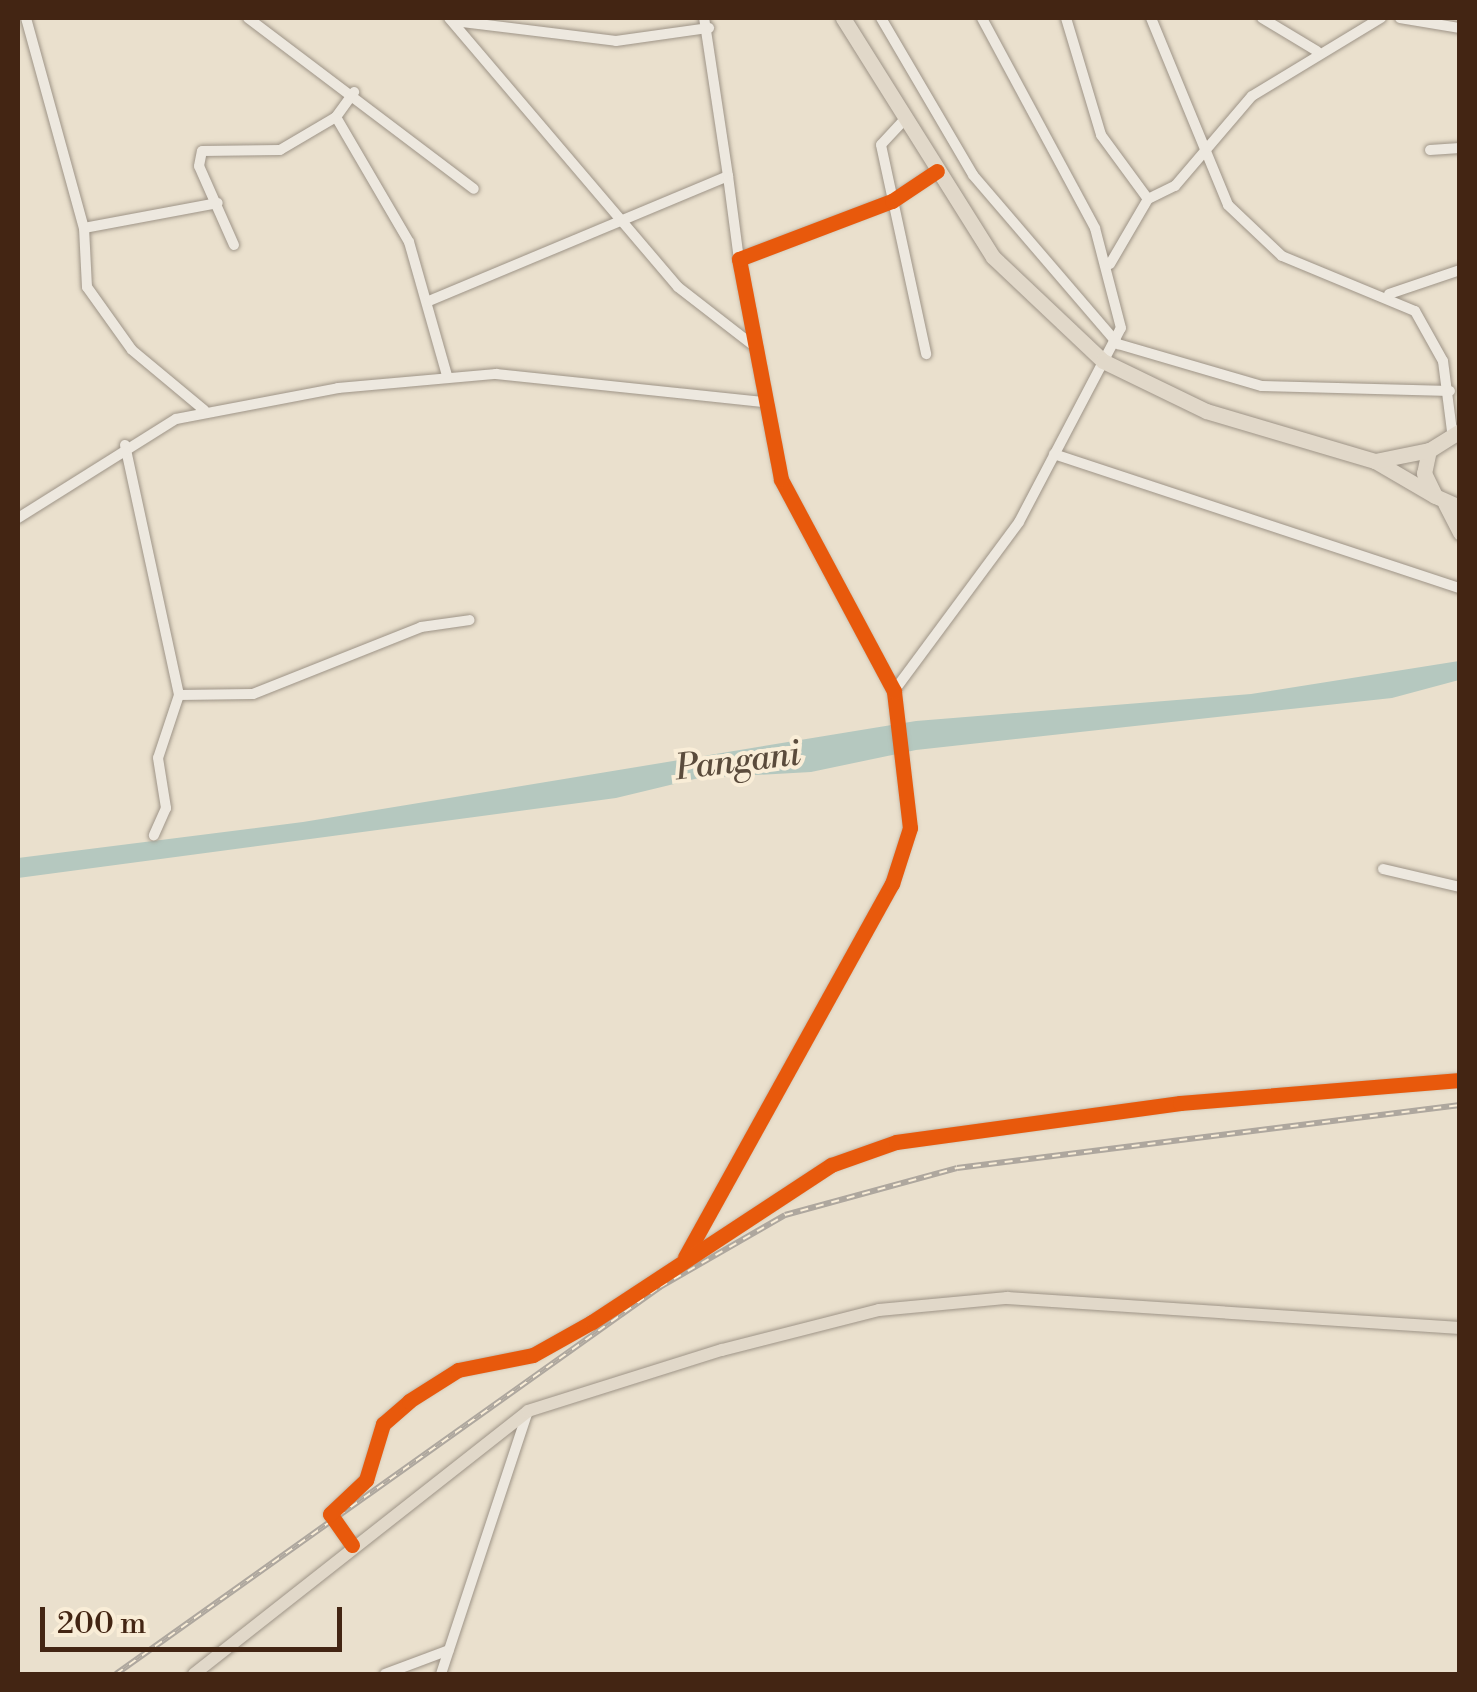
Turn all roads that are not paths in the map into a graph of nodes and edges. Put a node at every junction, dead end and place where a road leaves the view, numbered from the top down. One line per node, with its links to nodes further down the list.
1 (26, 18): 29 (street)
2 (248, 18): 16 (street)
3 (844, 18): 18 (highway)
4 (882, 18): 36 (street)
5 (982, 18): 32 (street)
6 (1066, 18): 25 (street)
7 (1151, 18): 20 (street)
8 (1262, 18): 15 (street)
9 (1381, 18): 15 (street)
10 (1400, 18): 14 (street)
11 (451, 20): 13 (street); 28 (street)
12 (706, 22): 13 (street); 23 (street)
13 (565, 24)
14 (1460, 28)
15 (1317, 51): 20 (street)
16 (354, 92): 17 (street); 24 (street)
17 (336, 117): 27 (street); 35 (street)
18 (905, 120): 22 (highway); 26 (street)
19 (1460, 148): 21 (street)
20 (1207, 150): 25 (street); 34 (street)
21 (1430, 150)
22 (937, 172): 26 (street); 39 (highway)
23 (728, 176): 28 (street); 31 (street)
24 (474, 189)
25 (1148, 198): 32 (street)
26 (892, 201): 31 (street); 38 (street)
27 (218, 203): 29 (street); 30 (street)
28 (627, 223): 35 (street); 37 (street)
29 (84, 228): 43 (street)
30 (234, 244)
31 (740, 258): 37 (street)
32 (1110, 264): 36 (street)
33 (1460, 270): 34 (street)
34 (1389, 294): 41 (street)
35 (429, 302): 40 (street)
36 (1118, 344): 39 (street); 41 (street)
37 (754, 346): 42 (street)
38 (926, 354)
39 (1103, 361): 47 (street); 48 (highway)
40 (446, 375): 42 (street); 43 (street)
41 (1450, 391): 44 (street)
42 (761, 402): 54 (street)
43 (204, 410): 45 (street)
44 (1456, 431): 46 (highway)
45 (125, 444): 50 (street); 55 (street)
46 (1429, 450): 48 (highway); 49 (highway)
47 (1054, 454): 52 (street); 54 (street)
48 (1374, 461): 49 (highway)
49 (1446, 502): 51 (highway)
50 (18, 518)
51 (1460, 532)
52 (1460, 588)
53 (470, 620): 55 (street)
54 (894, 691): 60 (street)
55 (179, 696): 56 (street)
56 (154, 835)
57 (1383, 869): 58 (street)
58 (1460, 887)
59 (1460, 1080): 60 (street)
60 (685, 1256): 63 (street)
61 (1460, 1328): 62 (main road)
62 (528, 1411): 63 (main road); 64 (street)
63 (352, 1545): 65 (main road)
64 (450, 1650): 66 (street); 67 (street)
65 (194, 1674)
66 (385, 1674)
67 (441, 1674)

